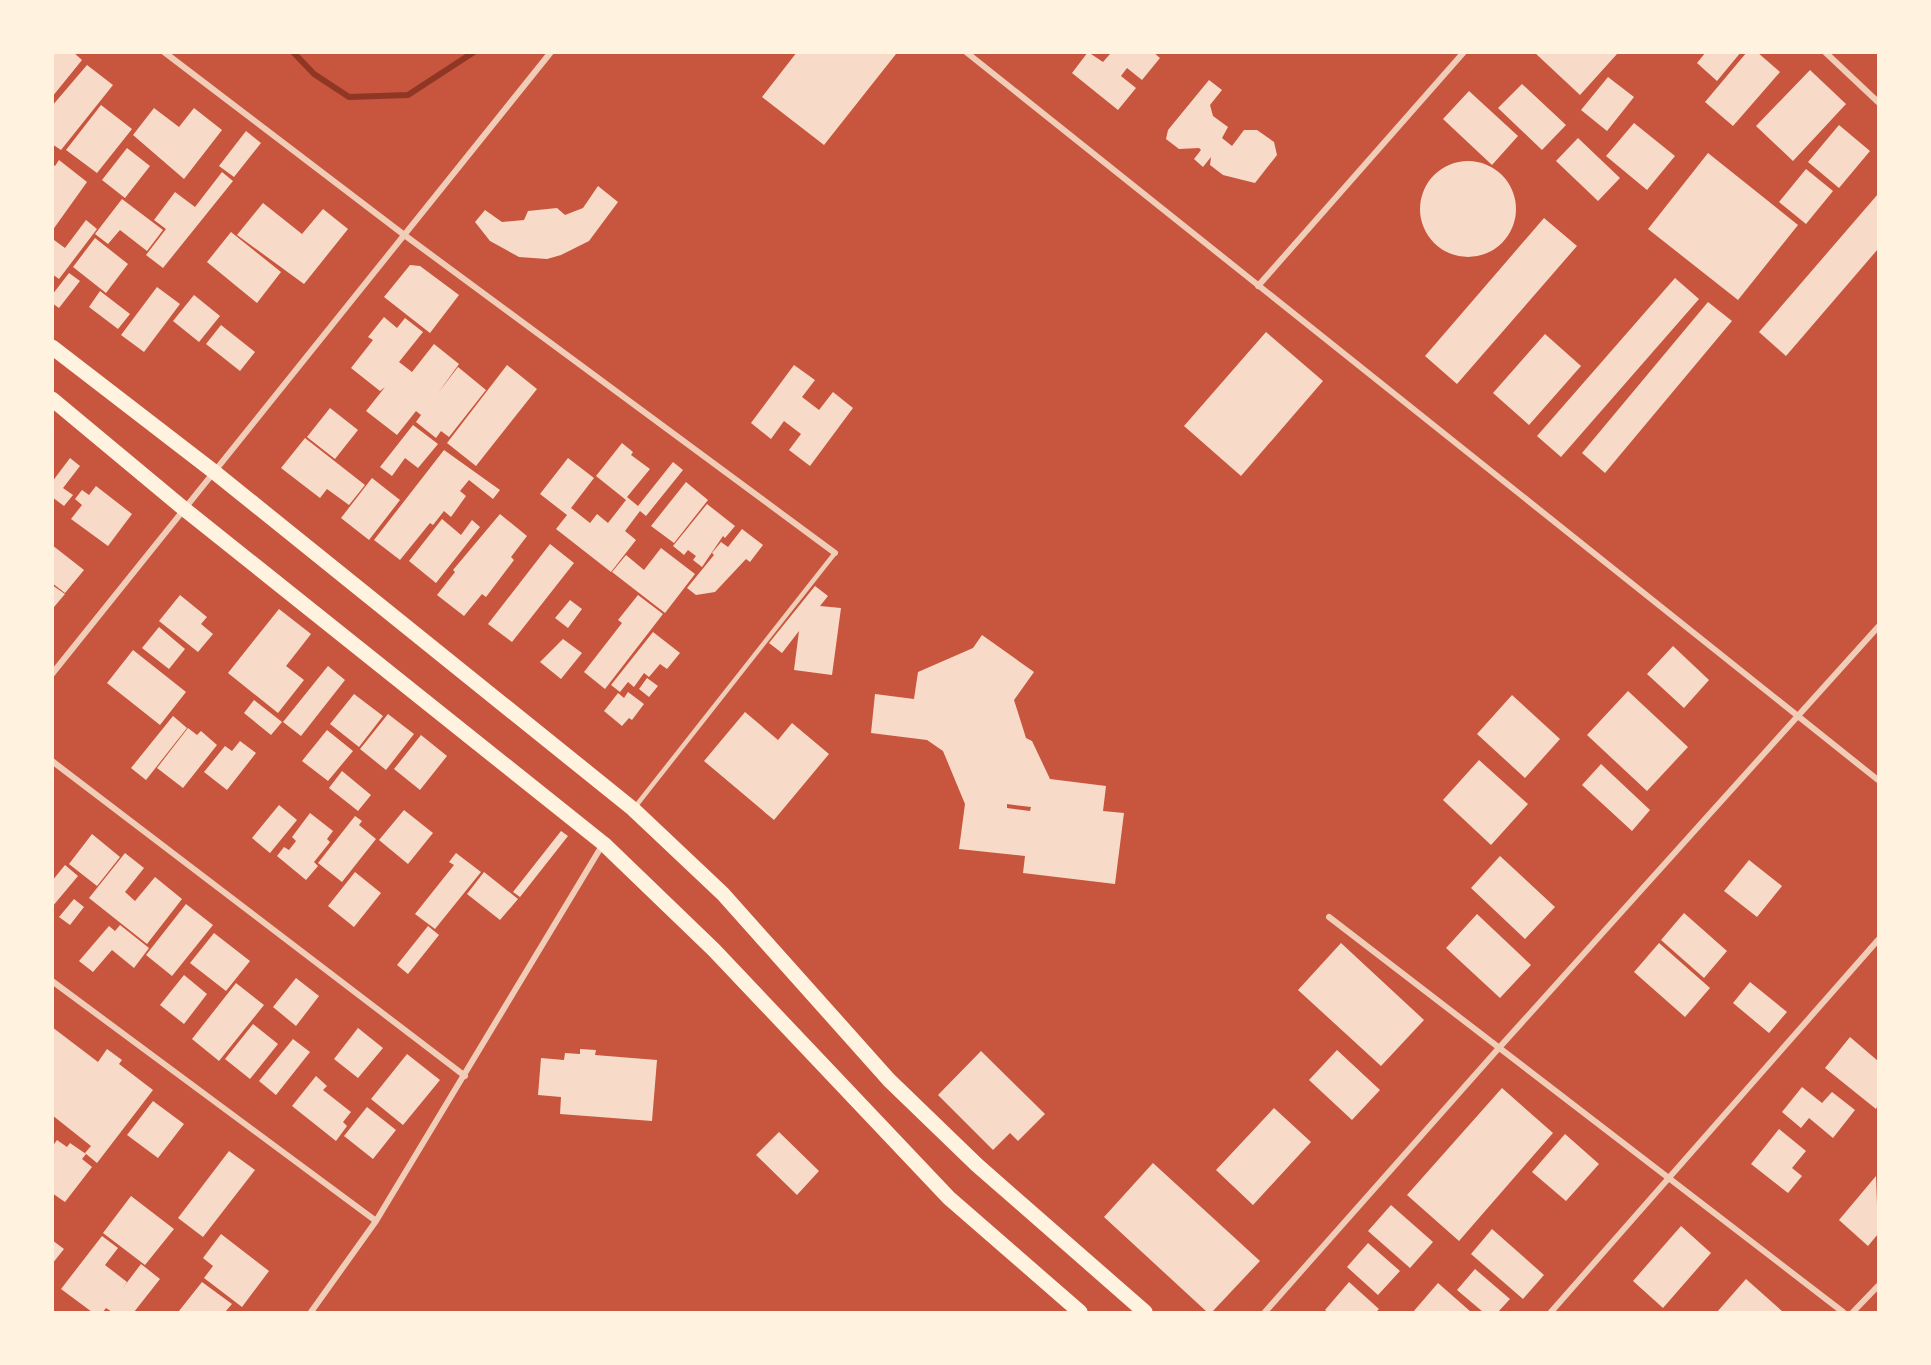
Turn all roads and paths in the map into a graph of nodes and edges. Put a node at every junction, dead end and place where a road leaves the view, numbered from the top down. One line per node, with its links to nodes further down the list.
1 (164, 52): 7 (street)
2 (551, 52): 7 (street)
3 (966, 52): 8 (street)
4 (1464, 52): 8 (street)
5 (1825, 52): 6 (street)
6 (1878, 102)
7 (403, 234): 11 (street); 13 (street)
8 (1258, 286): 16 (street)
9 (52, 347): 11 (main road)
10 (52, 399): 12 (main road)
11 (213, 471): 12 (street); 19 (main road)
12 (183, 508): 15 (street); 20 (main road)
13 (835, 553): 19 (lane)
14 (1878, 627): 16 (street)
15 (52, 674)
16 (1800, 716): 18 (street); 24 (street)
17 (52, 761): 25 (street)
18 (1878, 780)
19 (633, 809): 31 (main road)
20 (604, 844): 25 (street); 30 (main road)
21 (1329, 917): 24 (street)
22 (1878, 940): 26 (street)
23 (52, 981): 27 (street)
24 (1498, 1049): 26 (street); 32 (street)
25 (465, 1076): 27 (street)
26 (1669, 1179): 33 (street); 34 (street)
27 (376, 1221): 29 (street)
28 (1878, 1286): 35 (street)
29 (311, 1312)
30 (1080, 1312)
31 (1145, 1312)
32 (1265, 1312)
33 (1551, 1312)
34 (1843, 1312)
35 (1853, 1312)

